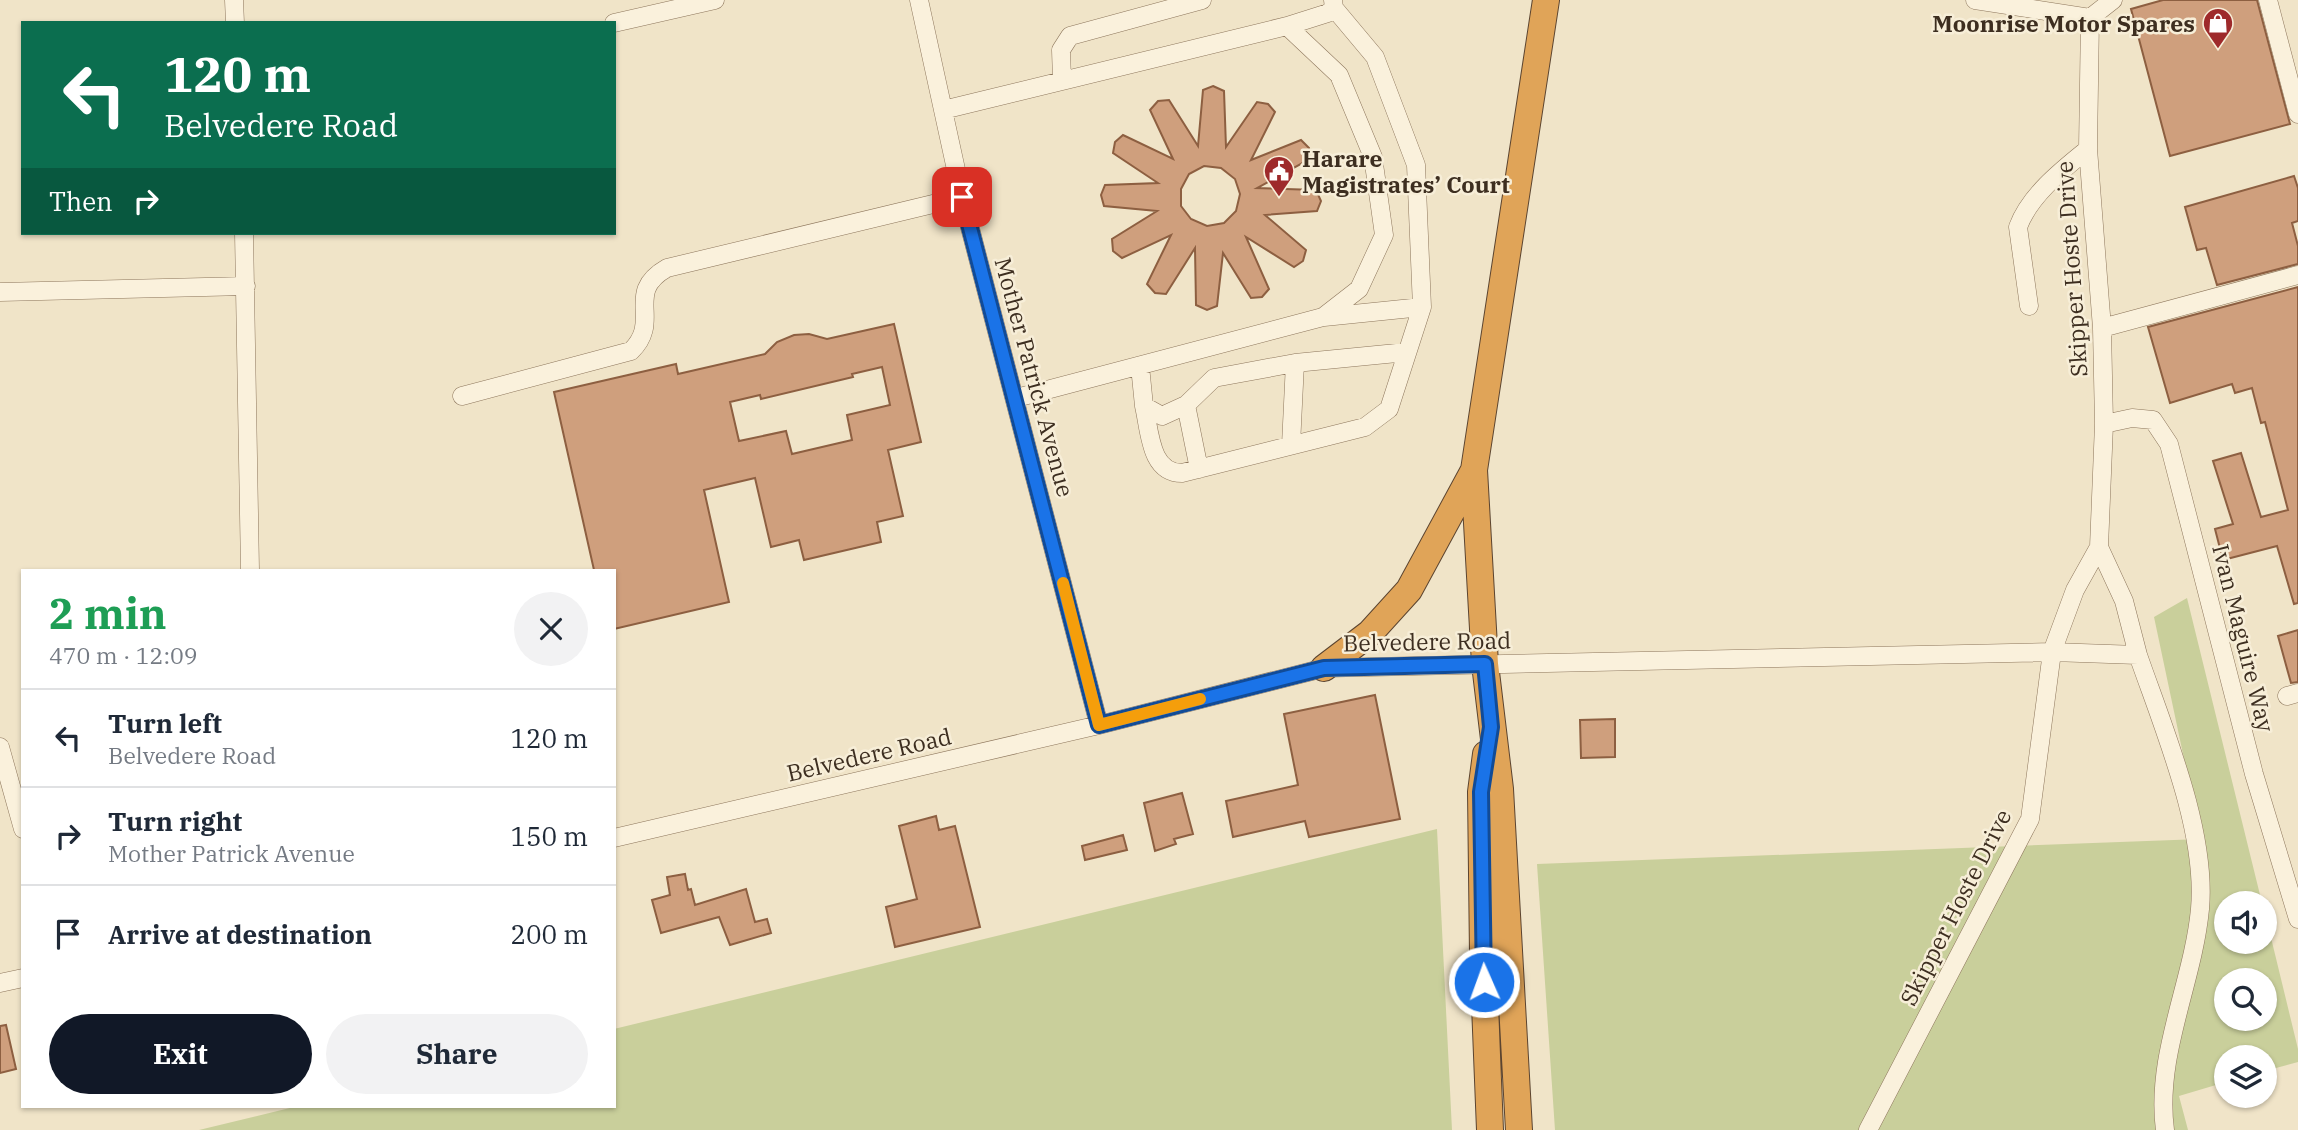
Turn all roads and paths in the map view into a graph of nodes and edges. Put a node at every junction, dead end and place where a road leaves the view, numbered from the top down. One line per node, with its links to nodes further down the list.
1 (234, 0): 11 (street)
2 (715, 0): 12 (street)
3 (919, 0): 15 (street, Mother Patrick Avenue)
4 (1202, 0): 14 (street)
5 (1546, 0): 37 (highway)
6 (1975, 0): 10 (street)
7 (2113, 0): 10 (street)
8 (2268, 0): 16 (street)
9 (1333, 4): 13 (street); 24 (street)
10 (2090, 18): 17 (street, Skipper Hoste Drive)
11 (235, 21)
12 (616, 23)
13 (1287, 26): 14 (street); 25 (street)
14 (1062, 80): 15 (street)
15 (943, 110): 18 (street, Mother Patrick Avenue)
16 (2298, 114)
17 (2088, 149): 23 (street); 26 (street, Skipper Hoste Drive)
18 (962, 197): 30 (street); 31 (street, Mother Patrick Avenue)
19 (244, 235): 21 (street)
20 (2298, 275): 26 (street)
21 (246, 286): 22 (street); 39 (street)
22 (0, 292)
23 (2029, 306)
24 (1422, 307): 25 (street); 27 (street)
25 (1323, 317): 29 (street)
26 (2102, 328): 34 (street, Skipper Hoste Drive)
27 (1407, 352): 28 (street); 35 (street)
28 (1295, 363): 32 (street); 35 (street)
29 (1140, 366): 31 (street); 33 (street)
30 (462, 396)
31 (1016, 398): 44 (street, Mother Patrick Avenue)
32 (1186, 405): 33 (street); 36 (street)
33 (1144, 406): 36 (street)
34 (2104, 425): 38 (street, Skipper Hoste Drive); 49 (street, Ivan Maguire Way)
35 (1291, 444): 36 (street)
36 (1199, 469)
37 (1474, 470): 42 (highway); 43 (highway)
38 (2099, 547): 40 (street, Skipper Hoste Drive); 41 (street, Skipper Hoste Drive)
39 (250, 569)
40 (2052, 652): 41 (street); 42 (street, Belvedere Road); 54 (street, Skipper Hoste Drive)
41 (2138, 656): 55 (street, Skipper Hoste Drive)
42 (1485, 664): 43 (street, Belvedere Road); 45 (highway)
43 (1324, 668): 44 (street, Belvedere Road)
44 (1099, 725): 48 (street, Belvedere Road)
45 (1491, 727): 52 (highway); 53 (highway)
46 (0, 747): 47 (street)
47 (21, 822)
48 (616, 838)
49 (2298, 919)
50 (21, 978): 51 (street)
51 (0, 983)
52 (1490, 1130)
53 (1519, 1130)
54 (1868, 1130)
55 (2165, 1130)

